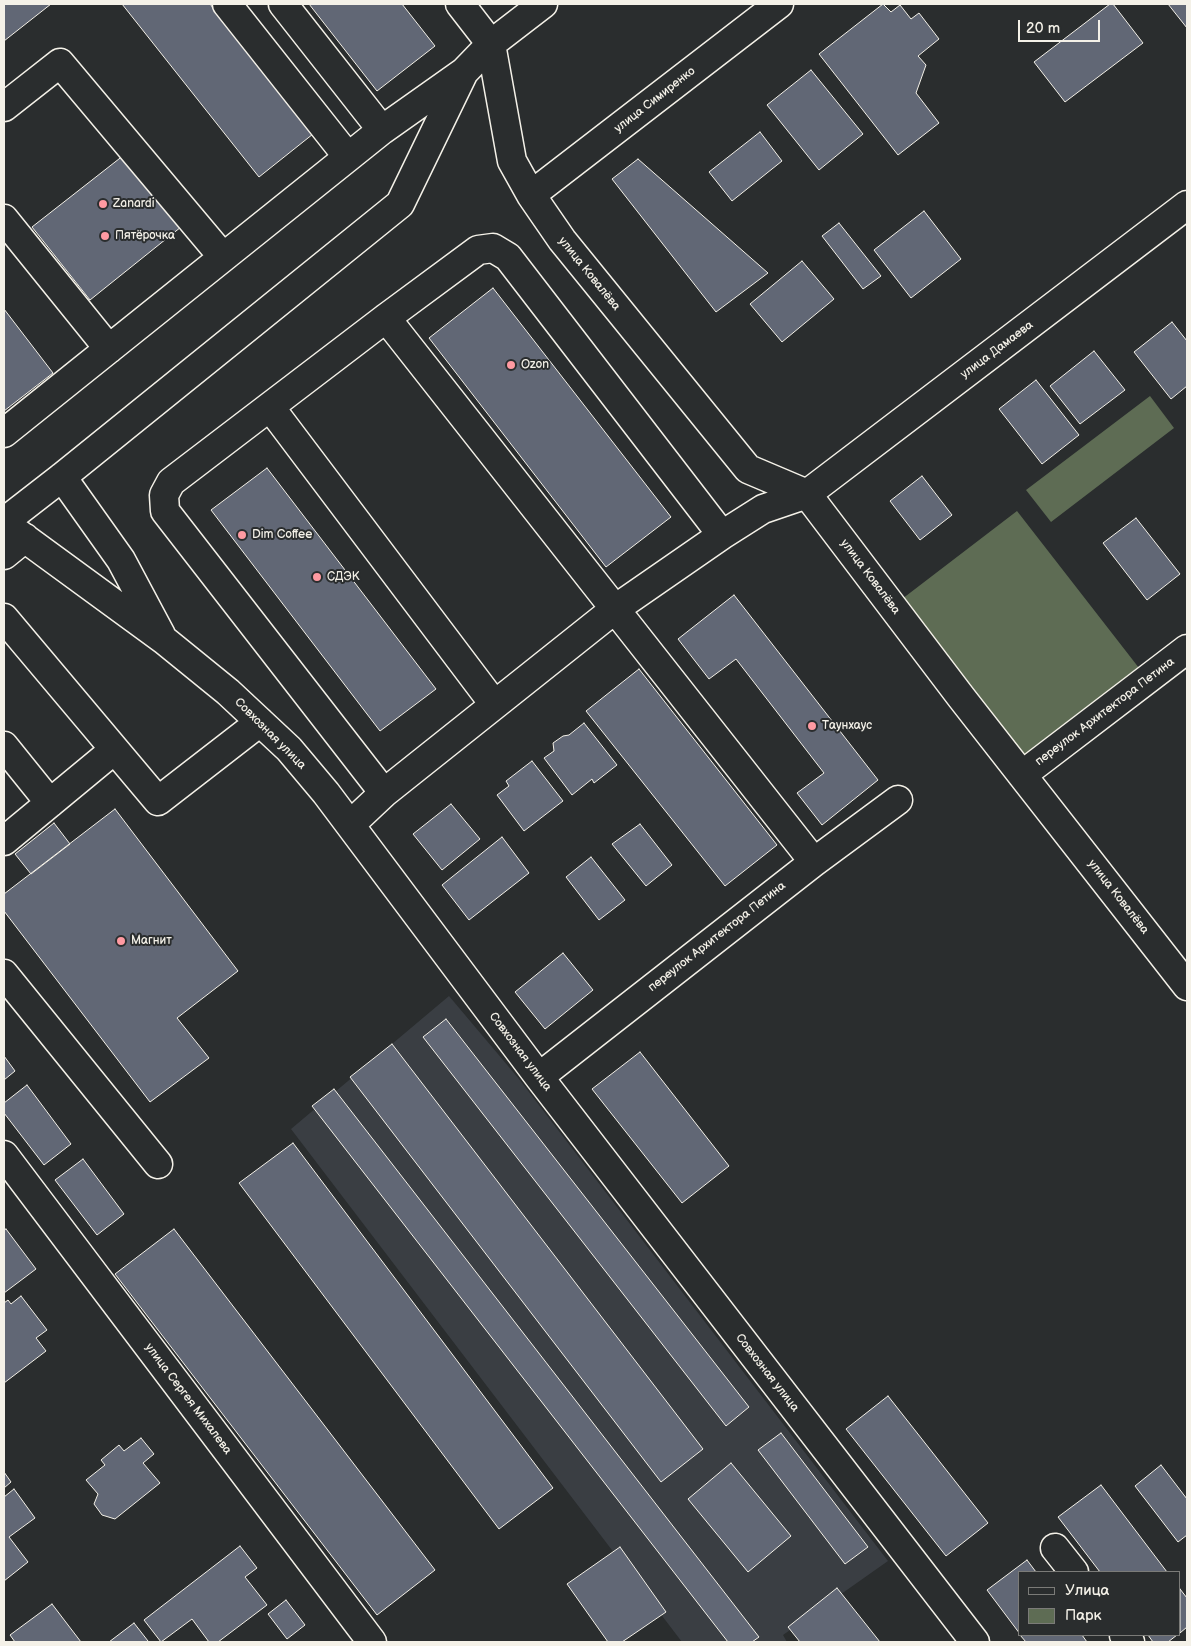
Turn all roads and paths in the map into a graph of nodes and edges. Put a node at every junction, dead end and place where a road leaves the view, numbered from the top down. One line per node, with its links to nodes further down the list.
1 (227, 4): 10 (street)
2 (283, 4): 9 (street)
3 (460, 4): 6 (street)
4 (542, 4): 6 (street)
5 (779, 4): 11 (street, улица Симиренко)
6 (491, 44): 7 (street); 11 (street, улица Ковалёва)
7 (464, 72): 9 (street); 19 (street)
8 (4, 107): 14 (street)
9 (382, 130): 10 (street)
10 (348, 157): 14 (street)
11 (531, 195): 20 (street, улица Ковалёва)
12 (1187, 205): 20 (street, улица Дамаева)
13 (4, 219): 16 (street)
14 (223, 257): 16 (street)
15 (386, 318): 17 (street); 22 (street); 24 (street)
16 (109, 349): 18 (street)
17 (270, 407): 28 (street); 33 (street)
18 (4, 433)
19 (62, 477): 21 (street); 26 (street)
20 (807, 494): 22 (street, улица Дамаева); 32 (street, улица Ковалёва)
21 (11, 527): 23 (street); 26 (street, Совхозная улица)
22 (722, 535): 24 (street, улица Дамаева)
23 (4, 555)
24 (615, 610): 28 (street, улица Дамаева); 38 (street)
25 (4, 618): 31 (street)
26 (164, 640): 29 (street, Совхозная улица)
27 (1187, 649): 32 (street, переулок Архитектора Петина)
28 (494, 704): 33 (street, улица Дамаева)
29 (260, 722): 31 (street); 36 (street, Совхозная улица)
30 (4, 746): 35 (street)
31 (114, 750): 35 (street)
32 (1022, 774): 40 (street, улица Ковалёва)
33 (384, 793): 36 (street, улица Дамаева)
34 (898, 800): 38 (street, переулок Архитектора Петина)
35 (50, 803): 37 (street)
36 (350, 825): 41 (street, Совхозная улица)
37 (4, 841)
38 (814, 862): 41 (street, переулок Архитектора Петина)
39 (4, 974): 43 (street)
40 (1187, 986)
41 (538, 1077): 47 (street, Совхозная улица)
42 (4, 1155): 46 (street, улица Сергея Михалева)
43 (158, 1164)
44 (1055, 1548): 45 (street)
45 (1073, 1571)
46 (372, 1642)
47 (975, 1642)

